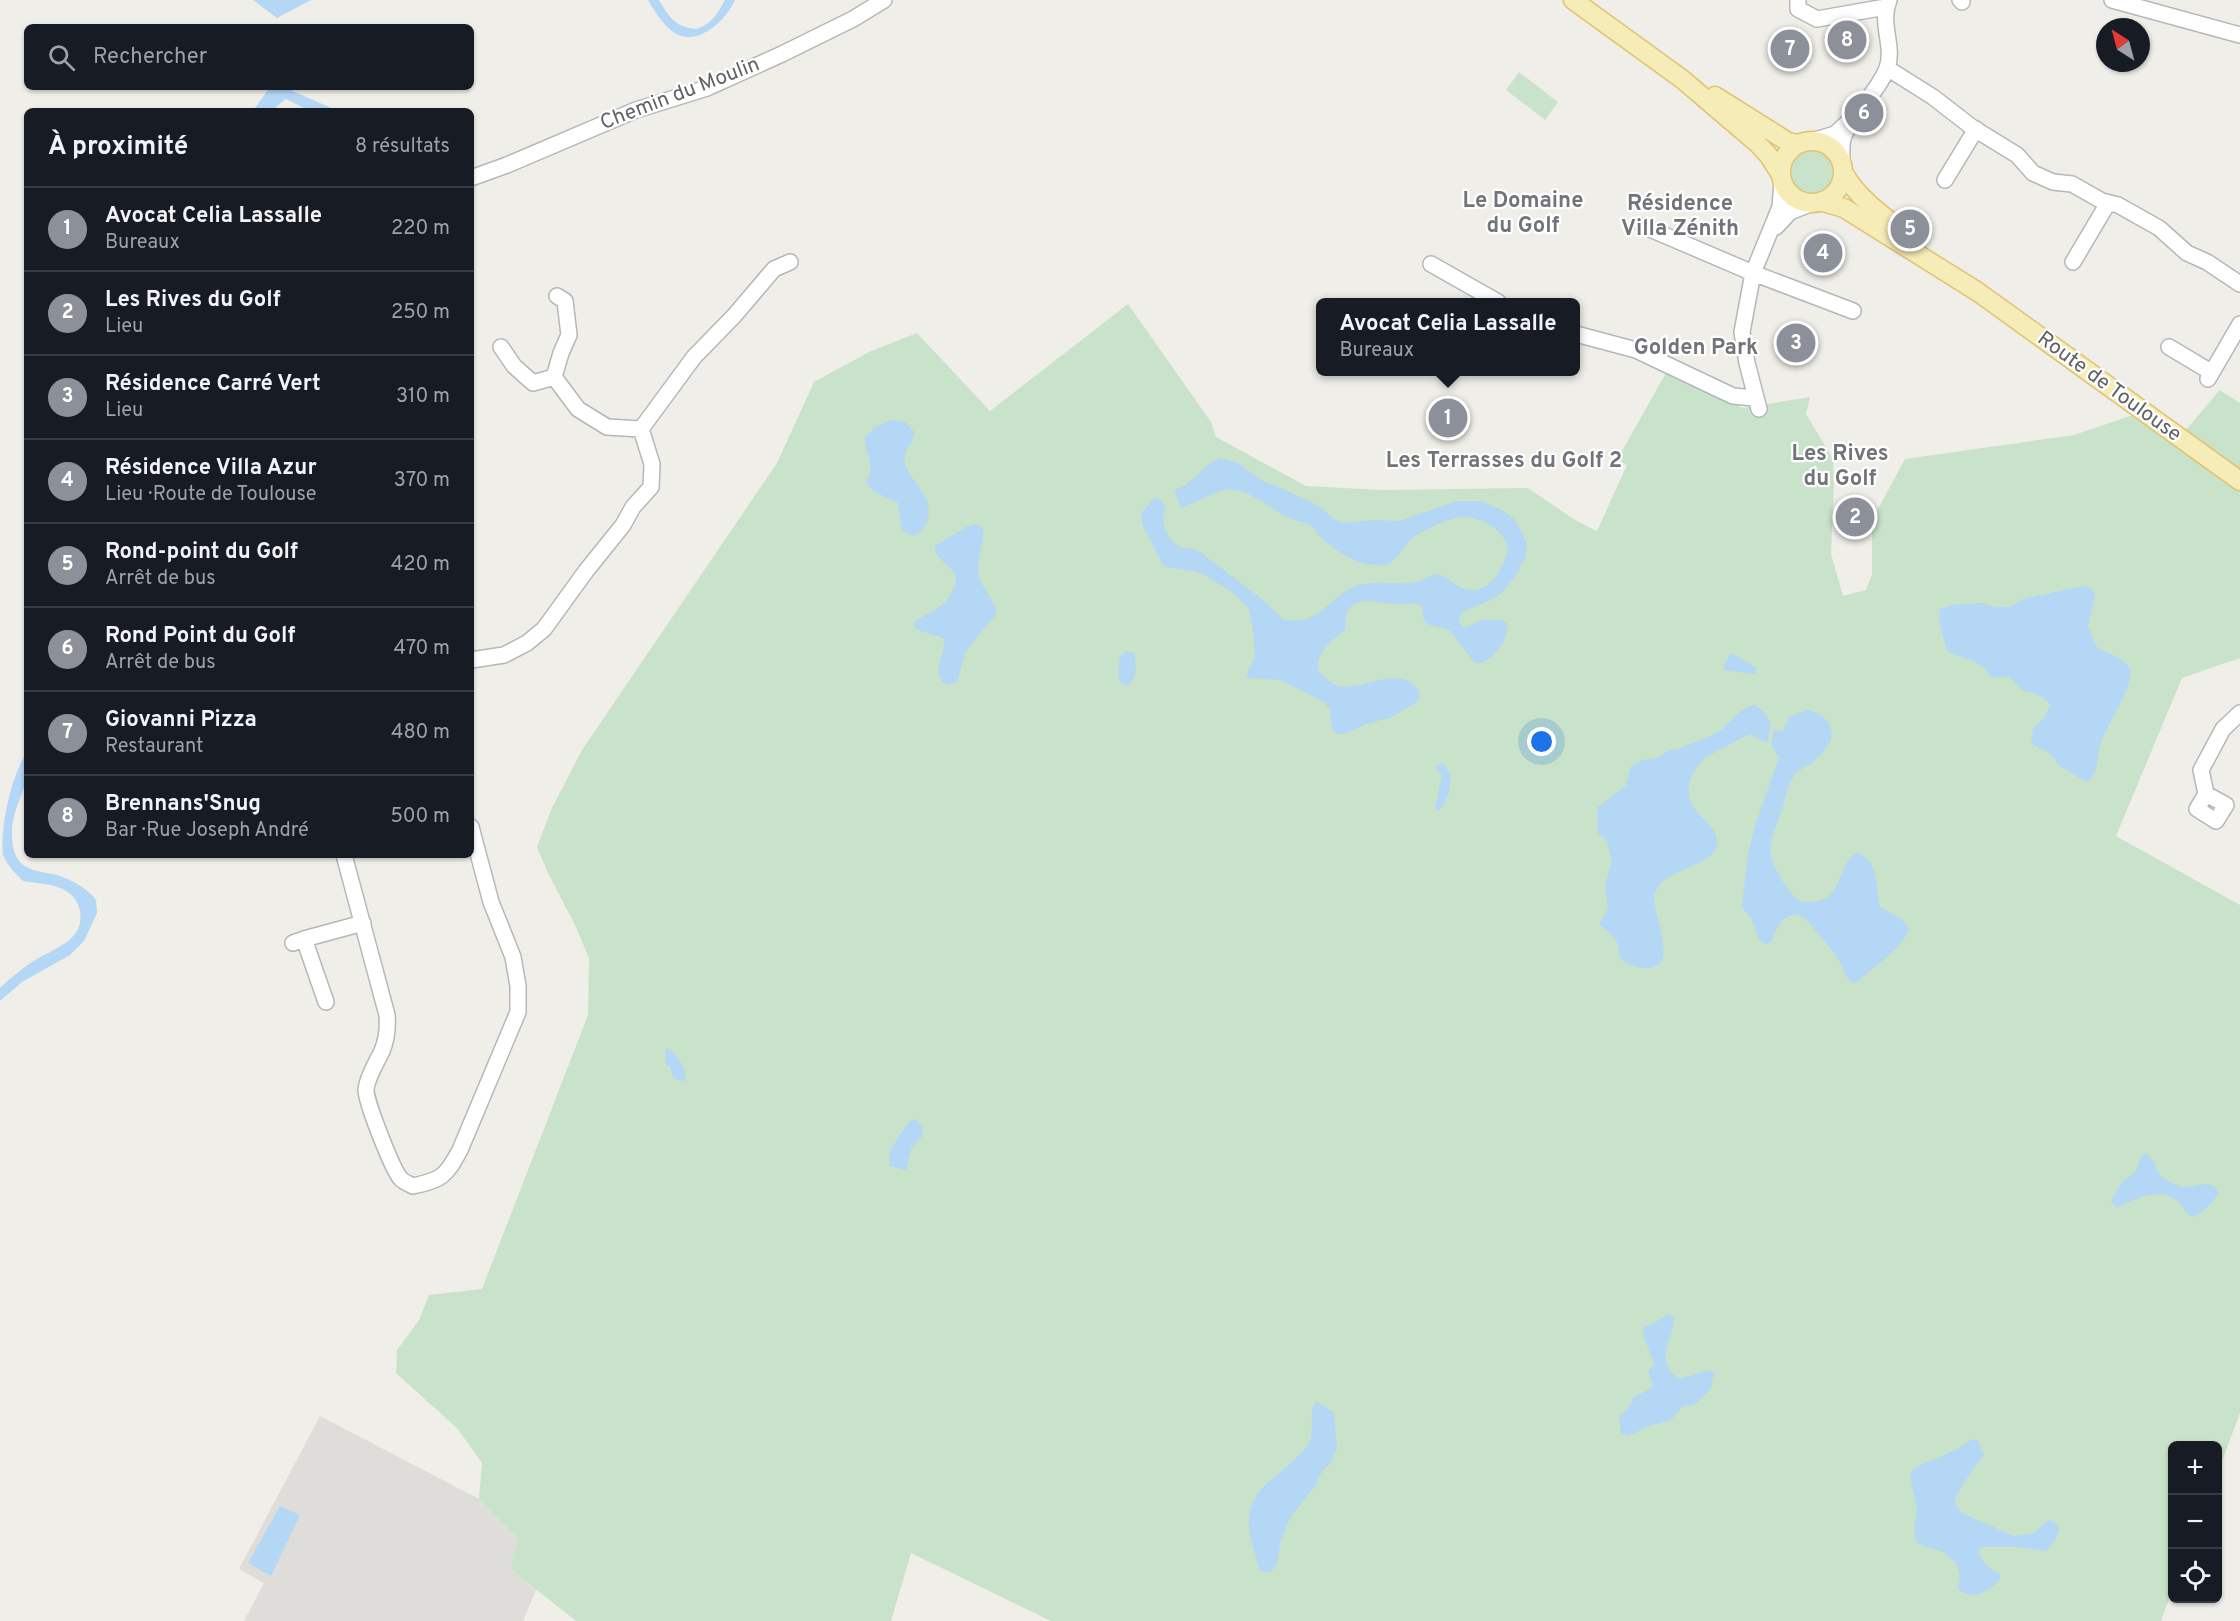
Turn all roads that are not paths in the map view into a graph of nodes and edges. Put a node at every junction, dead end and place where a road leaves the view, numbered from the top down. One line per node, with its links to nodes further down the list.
1 (884, 0): 14 (street, Chemin du Moulin)
2 (1573, 0): 9 (main road)
3 (1798, 0): 5 (street)
4 (2112, 0): 6 (street)
5 (1887, 4): 8 (street)
6 (2142, 4): 7 (street)
7 (2240, 35)
8 (1887, 68): 10 (street); 11 (street)
9 (1682, 79): 12 (main road); 15 (main road)
10 (1854, 117): 12 (street); 13 (street)
11 (1976, 129): 16 (street); 18 (street)
12 (1806, 142): 13 (main road); 15 (main road)
13 (1842, 167): 17 (main road); 26 (main road, Route de Toulouse)
14 (474, 177)
15 (1781, 178): 17 (main road); 20 (street)
16 (1945, 180)
17 (1816, 203): 20 (street); 26 (main road, Route de Toulouse)
18 (2108, 203): 22 (street); 25 (street)
19 (1643, 226): 24 (street)
20 (1770, 233): 24 (street)
21 (790, 262): 35 (street)
22 (2073, 262)
23 (1431, 264): 28 (street)
24 (1753, 273): 29 (street); 31 (street)
25 (2240, 284)
26 (1978, 292): 36 (main road, Route de Toulouse)
27 (557, 296): 34 (street)
28 (1489, 298)
29 (1853, 310)
30 (2240, 324): 33 (street)
31 (1580, 334)
32 (501, 347): 34 (street)
33 (2169, 347)
34 (554, 377): 35 (street)
35 (641, 429): 37 (street)
36 (2240, 481)
37 (474, 660)
38 (2240, 713): 39 (street)
39 (2206, 794)
40 (474, 838): 42 (street)
41 (345, 858): 42 (street)
42 (363, 923): 43 (street)
43 (326, 1002)

